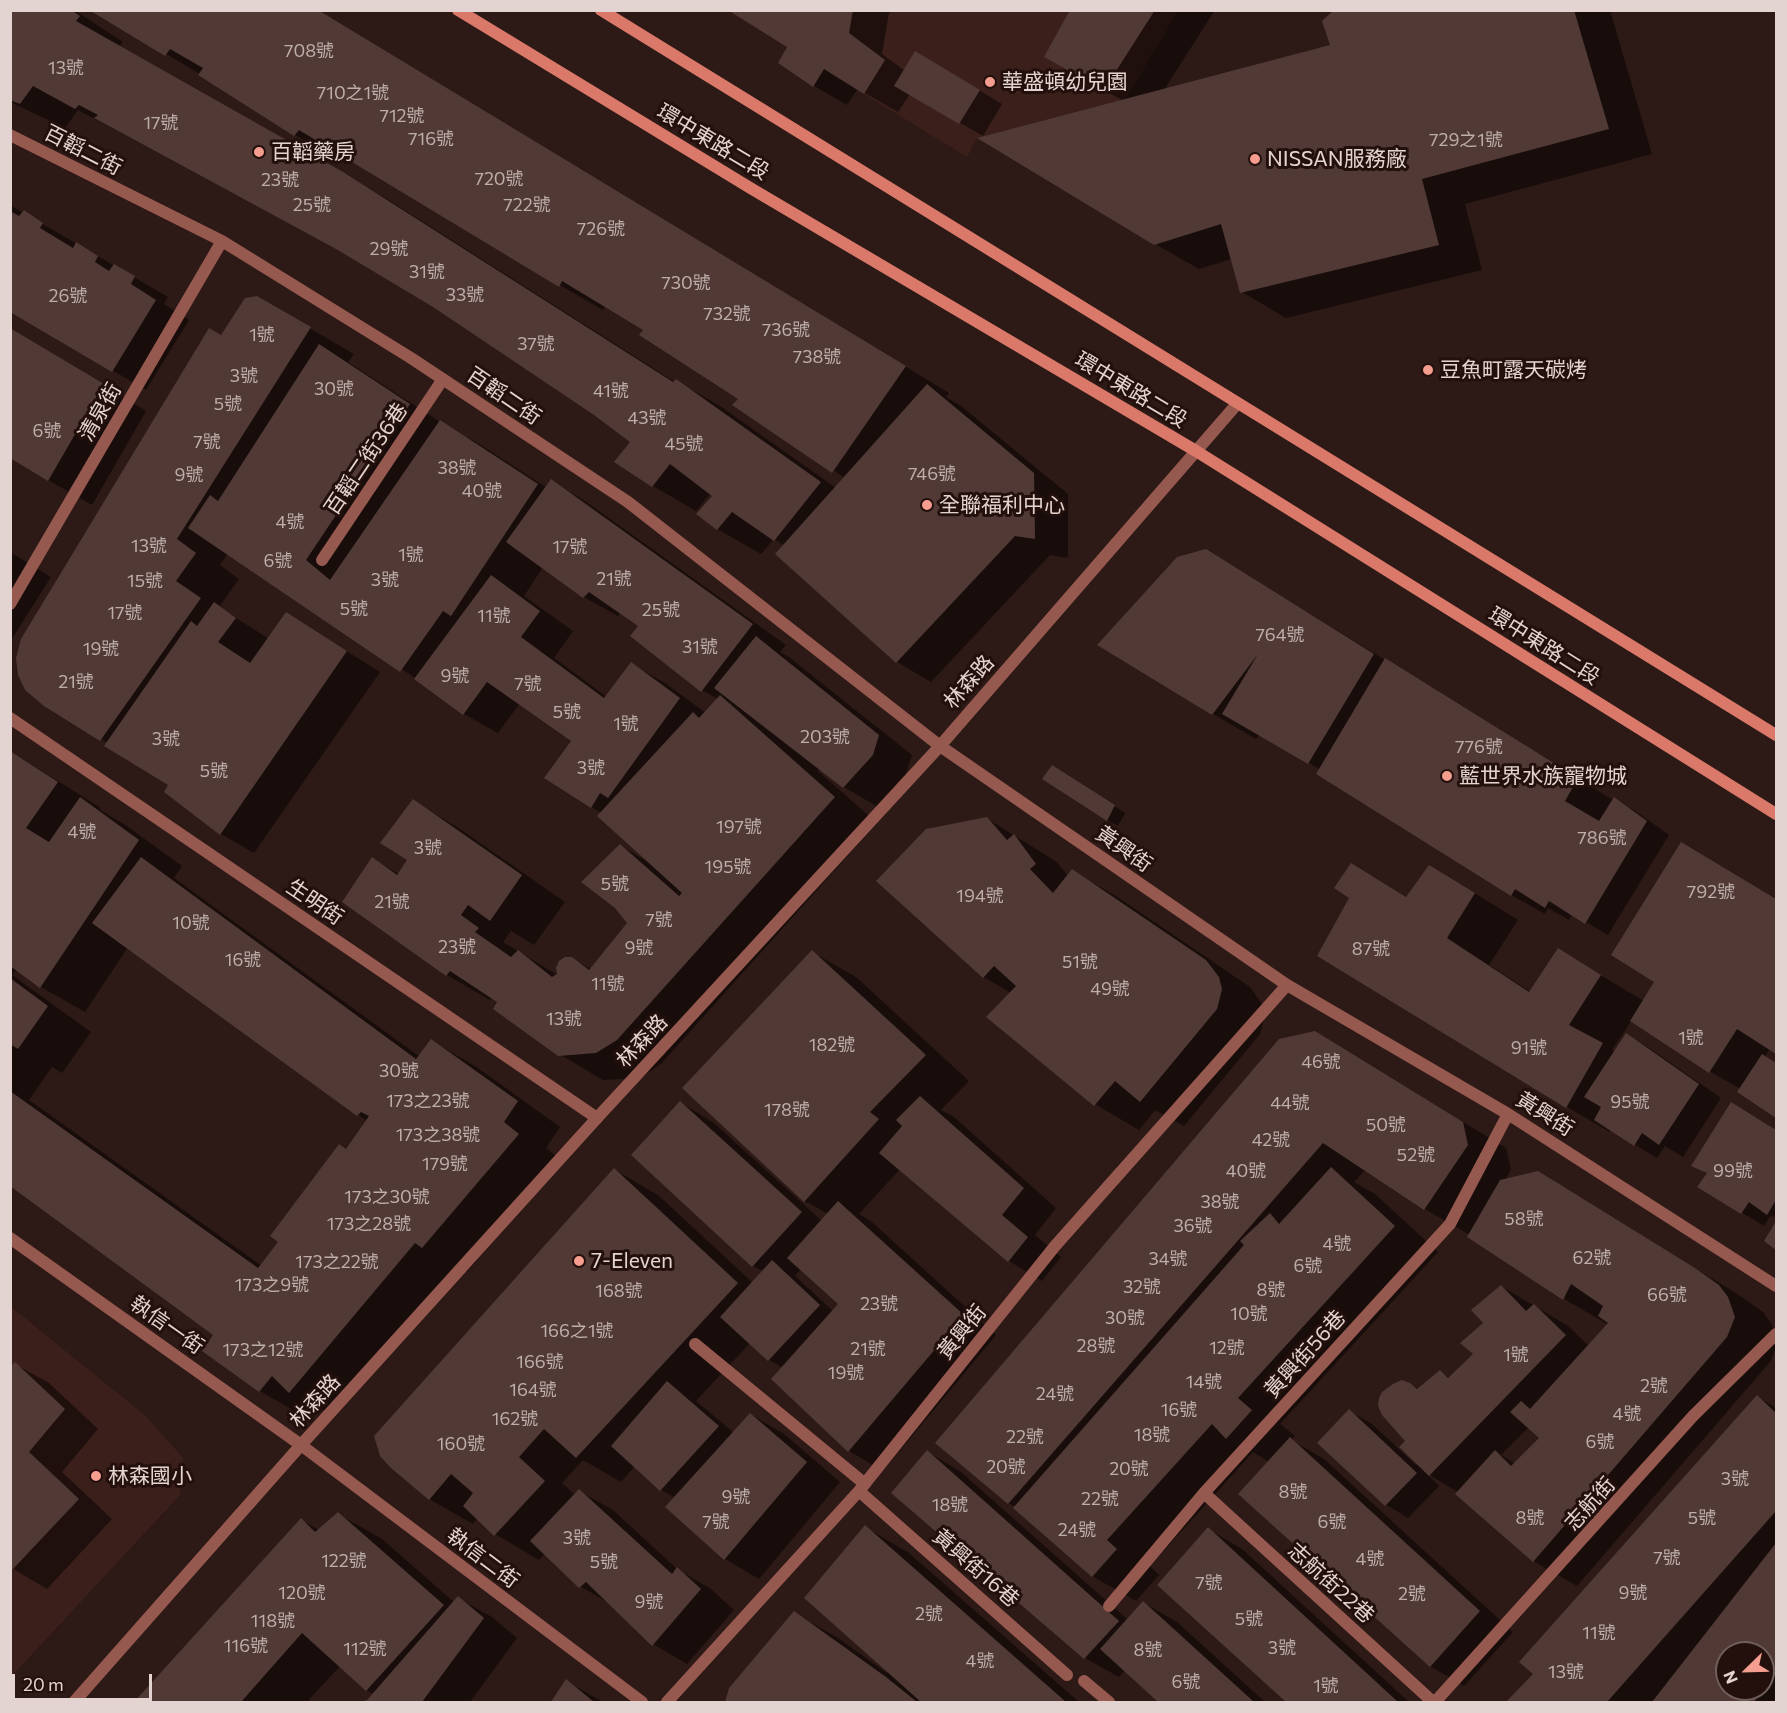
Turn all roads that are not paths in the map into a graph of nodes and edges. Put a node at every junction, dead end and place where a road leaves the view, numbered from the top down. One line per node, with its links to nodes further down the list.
1 (458, 10): 7 (main road, 環中東路二段)
2 (601, 10): 6 (main road, 環中東路二段)
3 (10, 135): 4 (street, 百韜二街)
4 (222, 241): 5 (street, 百韜二街); 9 (street, 清泉街)
5 (443, 379): 8 (street, 百韜二街36巷); 12 (street, 百韜二街)
6 (1237, 404): 7 (street, 林森路); 11 (main road, 環中東路二段)
7 (1196, 451): 12 (street, 林森路); 13 (main road, 環中東路二段)
8 (322, 560)
9 (10, 603)
10 (10, 717): 16 (street, 生明街)
11 (1776, 735)
12 (940, 746): 14 (street, 黃興街); 16 (street, 林森路)
13 (1776, 814)
14 (1287, 985): 15 (street, 黃興街); 22 (street, 黃興街)
15 (1508, 1114): 18 (street, 黃興街); 23 (street, 黃興街56巷)
16 (597, 1118): 21 (street, 林森路)
17 (10, 1238): 21 (street, 執信一街)
18 (1776, 1286)
19 (1776, 1334): 31 (street, 志航街)
20 (695, 1344): 22 (street, 黃興街16巷)
21 (301, 1444): 27 (street, 林森路); 28 (street, 執信二街)
22 (862, 1488): 25 (street, 黃興街16巷); 29 (street, 黃興街)
23 (1204, 1493): 24 (street, 黃興街56巷); 31 (street, 志航街22巷)
24 (1109, 1606)
25 (1067, 1675)
26 (1084, 1681): 30 (street)
27 (74, 1702)
28 (642, 1702)
29 (667, 1702)
30 (1109, 1702)
31 (1434, 1702)

